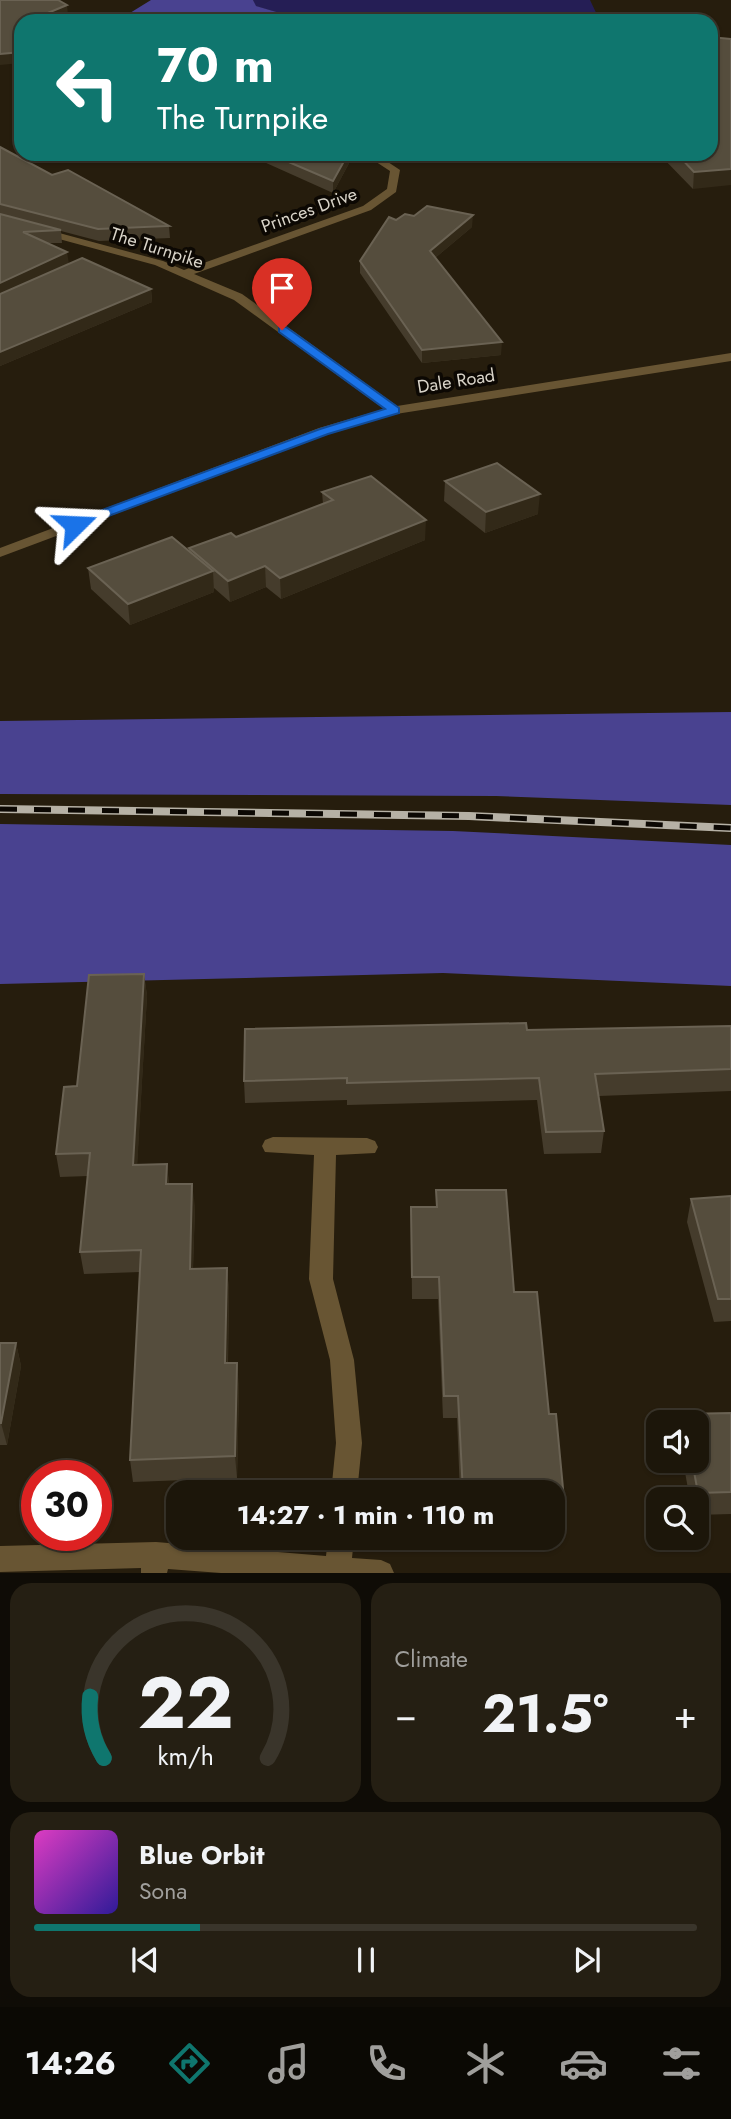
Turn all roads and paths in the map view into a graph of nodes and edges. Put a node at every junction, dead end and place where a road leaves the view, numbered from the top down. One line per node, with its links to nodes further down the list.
1 (380, 161): 3 (street, Princes Drive)
2 (0, 219): 3 (street, The Turnpike)
3 (186, 273): 5 (street, The Turnpike)
4 (729, 359): 5 (street, Dale Road)
5 (394, 410): 6 (street, Dale Road)
6 (0, 552)
7 (273, 1146): 8 (street)
8 (325, 1147): 9 (street); 10 (street)
9 (367, 1147)
10 (345, 1480)
11 (340, 1550): 14 (street)
12 (0, 1559): 13 (street)
13 (155, 1564): 14 (street)
14 (338, 1567): 15 (street)
15 (381, 1573)

